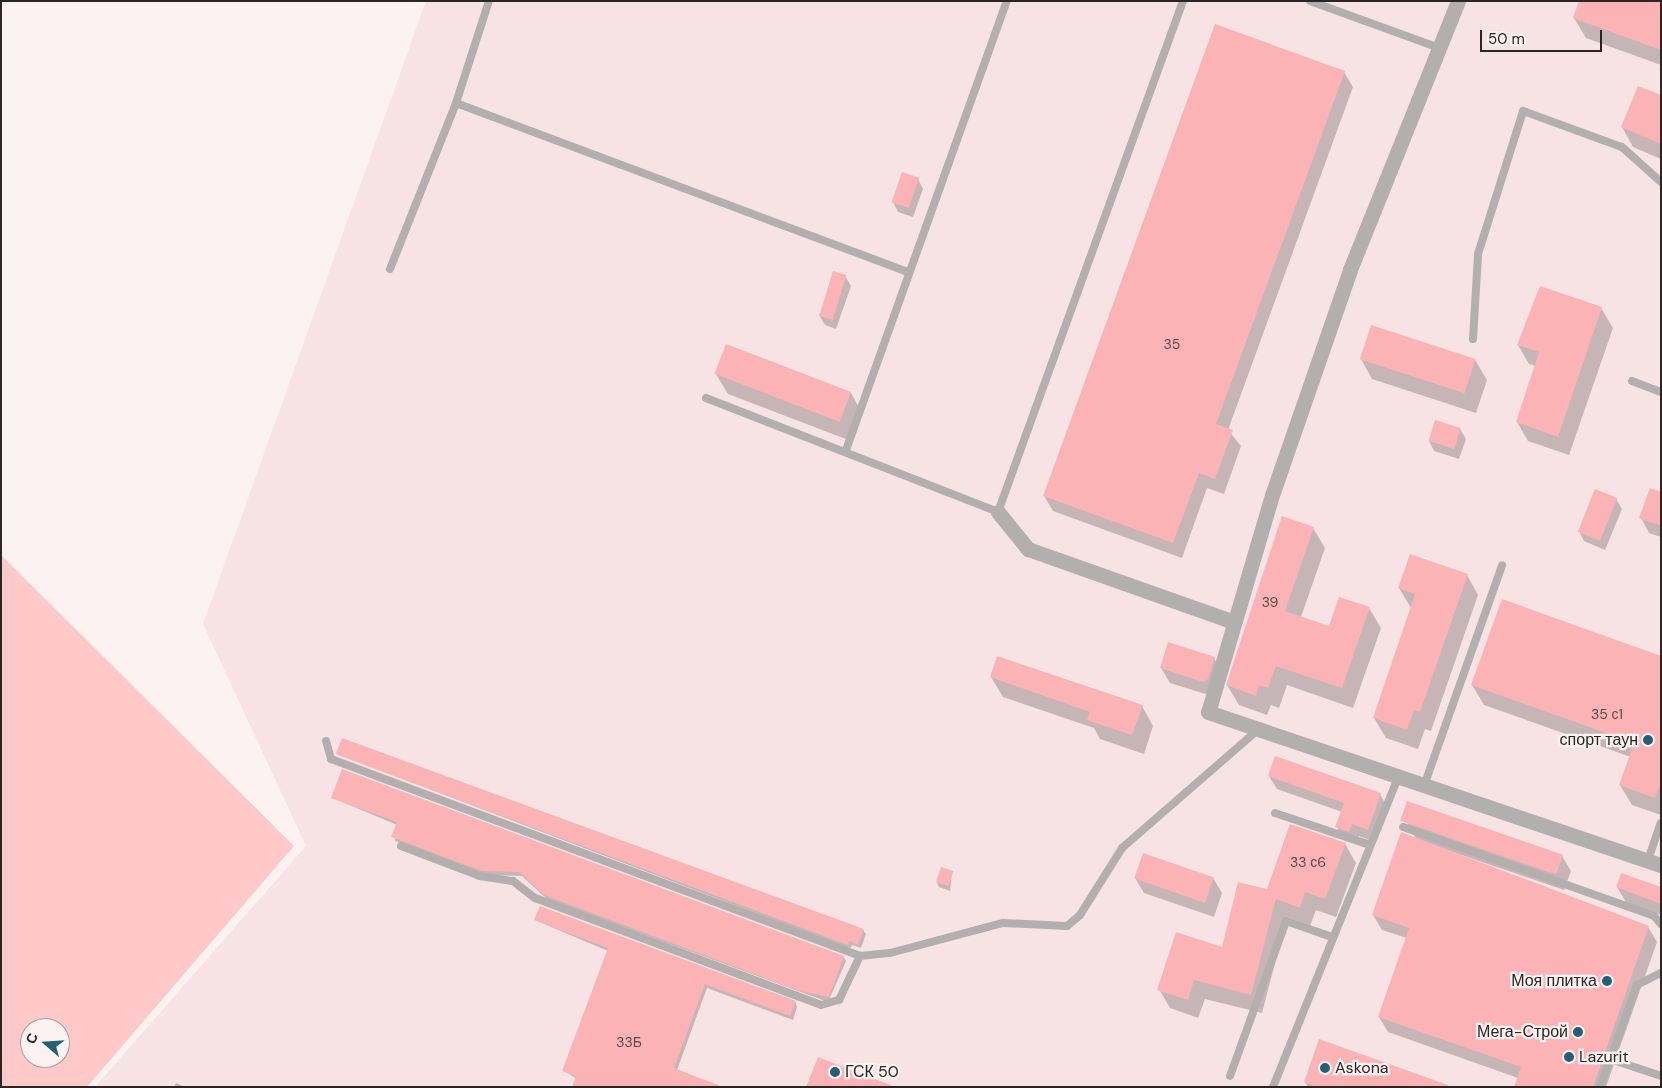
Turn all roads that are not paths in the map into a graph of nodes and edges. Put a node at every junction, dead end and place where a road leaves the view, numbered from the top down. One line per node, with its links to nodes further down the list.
1 (489, 1): 7 (lane)
2 (1007, 1): 10 (lane)
3 (1183, 1): 16 (lane)
4 (1310, 1): 6 (lane)
5 (1458, 1): 6 (street)
6 (1439, 48): 18 (street)
7 (456, 103): 9 (lane); 10 (lane)
8 (1661, 182): 11 (lane)
9 (390, 269)
10 (909, 272): 15 (lane)
11 (1473, 339)
12 (1632, 381): 13 (lane)
13 (1661, 392)
14 (706, 398): 15 (lane)
15 (846, 450): 16 (lane)
16 (998, 512): 18 (street)
17 (1502, 565): 22 (lane)
18 (1234, 622): 19 (street)
19 (1259, 729): 21 (street); 31 (lane)
20 (326, 741): 31 (lane)
21 (1399, 775): 22 (street); 26 (lane)
22 (1425, 783): 28 (street)
23 (1275, 813): 26 (lane)
24 (1661, 824): 28 (lane)
25 (1403, 827): 29 (lane)
26 (1370, 845): 30 (lane)
27 (401, 846): 31 (lane)
28 (1654, 862)
29 (1661, 924)
30 (1332, 937): 34 (lane); 36 (lane)
31 (860, 956)
32 (1661, 973): 33 (lane)
33 (1610, 1059): 35 (lane); 37 (lane)
34 (1230, 1076)
35 (1661, 1076)
36 (1273, 1087)
37 (1600, 1087)

